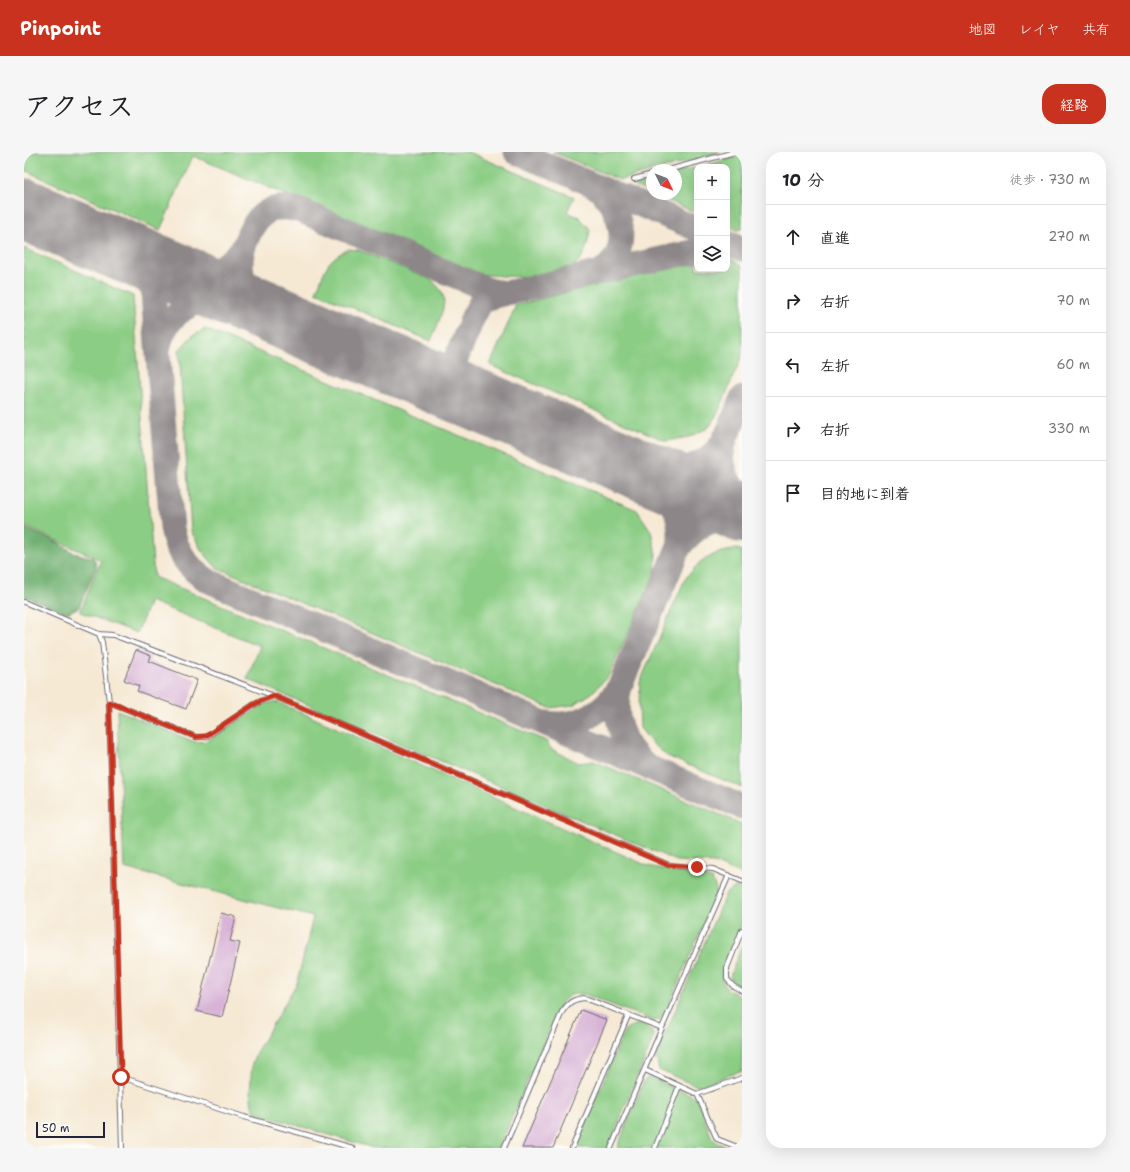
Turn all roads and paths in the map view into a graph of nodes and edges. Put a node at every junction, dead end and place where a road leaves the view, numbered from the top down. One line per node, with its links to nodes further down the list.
1 (735, 152): 2 (lane)
2 (682, 166)
3 (646, 176): 4 (lane)
4 (634, 180)
5 (24, 602): 6 (lane)
6 (99, 634): 7 (lane); 8 (lane)
7 (274, 696): 8 (lane); 9 (lane)
8 (109, 702): 16 (lane)
9 (729, 875): 10 (lane); 14 (lane)
10 (742, 881)
11 (742, 930): 12 (lane)
12 (742, 992)
13 (628, 1016): 14 (lane); 22 (lane); 23 (lane)
14 (662, 1028): 15 (lane)
15 (645, 1070): 18 (lane); 24 (lane)
16 (121, 1077): 20 (lane); 21 (lane)
17 (742, 1078): 19 (lane)
18 (679, 1086): 19 (lane); 25 (lane)
19 (697, 1094): 26 (lane)
20 (122, 1148)
21 (353, 1148)
22 (504, 1148)
23 (572, 1148)
24 (611, 1148)
25 (655, 1148)
26 (740, 1148)

